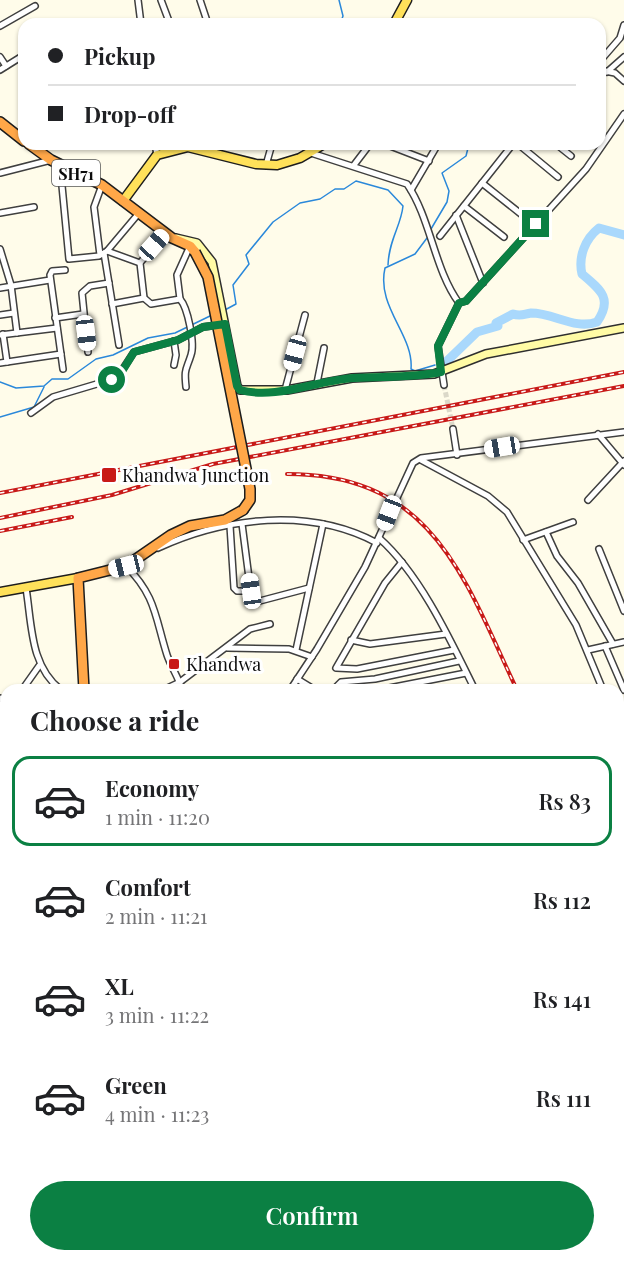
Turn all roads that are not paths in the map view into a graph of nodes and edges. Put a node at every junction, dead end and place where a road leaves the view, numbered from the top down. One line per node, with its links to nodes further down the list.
1 (138, 0): 6 (street)
2 (161, 0): 7 (street)
3 (200, 0): 8 (street)
4 (407, 0): 9 (main road)
5 (35, 6): 11 (street)
6 (140, 18)
7 (168, 18)
8 (206, 18)
9 (397, 18)
10 (624, 25): 12 (street)
11 (0, 26)
12 (606, 54)
13 (0, 57): 16 (street)
14 (624, 57): 18 (street)
15 (18, 58): 16 (street)
16 (6, 66): 17 (street)
17 (0, 70)
18 (607, 72): 19 (street)
19 (624, 81)
20 (624, 114): 23 (street)
21 (0, 122): 22 (highway)
22 (18, 136)
23 (606, 140)
24 (37, 150): 41 (highway, SH71)
25 (156, 150): 38 (street)
26 (172, 150): 38 (main road)
27 (221, 150): 42 (main road)
28 (270, 150): 42 (street)
29 (315, 150): 37 (main road)
30 (365, 150): 43 (street)
31 (402, 150): 40 (street)
32 (435, 150): 40 (street)
33 (508, 150): 46 (street)
34 (525, 150): 45 (street)
35 (564, 150): 39 (street)
36 (599, 150): 66 (street)
37 (310, 153): 42 (main road); 43 (street)
38 (157, 155): 49 (main road)
39 (571, 156)
40 (429, 160): 48 (street)
41 (55, 163): 44 (street); 47 (highway, SH71); 61 (street)
42 (266, 165)
43 (354, 165): 48 (street)
44 (0, 173)
45 (558, 177)
46 (482, 183): 50 (street); 55 (street)
47 (102, 186): 49 (highway, SH71); 61 (street)
48 (411, 190): 71 (street)
49 (123, 201): 53 (highway)
50 (464, 206): 54 (street); 58 (street)
51 (34, 207): 52 (street)
52 (0, 213)
53 (139, 213): 56 (highway); 61 (street)
54 (456, 215): 57 (street); 66 (street)
55 (526, 218)
56 (168, 235): 60 (highway); 62 (street); 78 (street)
57 (440, 236)
58 (504, 237)
59 (0, 249): 67 (street)
60 (192, 249): 70 (street); 114 (highway, bridge)
61 (104, 253): 62 (street); 65 (street)
62 (140, 263): 69 (street)
63 (65, 270): 64 (street)
64 (50, 280): 67 (street); 77 (street)
65 (109, 283): 72 (street); 74 (street)
66 (483, 283): 71 (street)
67 (11, 285): 68 (street); 73 (street)
68 (0, 288)
69 (144, 298): 70 (street); 72 (street)
70 (180, 299): 83 (street)
71 (459, 303): 93 (street)
72 (112, 304): 85 (street)
73 (15, 313): 75 (street); 81 (street)
74 (83, 314): 77 (street); 87 (street)
75 (0, 315)
76 (305, 315): 97 (street)
77 (55, 318): 79 (street)
78 (225, 324): 83 (street); 97 (street)
79 (57, 328): 81 (street); 88 (street)
80 (624, 328): 93 (street)
81 (17, 333): 82 (street)
82 (1, 334): 89 (street)
83 (190, 334): 84 (street); 96 (street)
84 (174, 341): 91 (street); 98 (street)
85 (119, 345)
86 (324, 348): 94 (street)
87 (88, 352)
88 (60, 354): 89 (street); 92 (street)
89 (7, 362): 90 (street)
90 (0, 363)
91 (174, 365)
92 (63, 369)
93 (441, 372): 94 (street); 95 (street)
94 (317, 383): 97 (street)
95 (444, 385)
96 (186, 387)
97 (285, 390)
98 (30, 413)
99 (453, 429): 102 (street)
100 (624, 432): 101 (street)
101 (598, 434): 102 (street); 104 (street)
102 (457, 455): 103 (street)
103 (419, 459): 111 (street); 112 (street)
104 (624, 463): 105 (street)
105 (588, 500)
106 (573, 522): 110 (street)
107 (242, 524): 108 (street); 109 (street); 120 (street)
108 (323, 524): 111 (street); 119 (street)
109 (230, 526): 114 (street); 120 (street)
110 (546, 532): 112 (street); 127 (street)
111 (378, 540): 115 (street); 133 (street)
112 (523, 540): 132 (street)
113 (599, 549): 122 (street)
114 (140, 557): 116 (highway)
115 (402, 562): 124 (street); 125 (street)
116 (126, 566): 117 (highway); 138 (street)
117 (78, 578): 118 (main road); 141 (highway)
118 (26, 588): 121 (main road); 135 (street)
119 (309, 588): 120 (street); 130 (street)
120 (251, 591)
121 (0, 592)
122 (624, 611)
123 (270, 624): 129 (street)
124 (446, 634): 125 (street); 131 (street)
125 (351, 640): 131 (street)
126 (624, 642): 127 (street)
127 (613, 644): 128 (street)
128 (605, 646): 132 (street); 149 (street)
129 (227, 648): 130 (street); 138 (street)
130 (296, 650): 133 (street)
131 (454, 650): 134 (street)
132 (588, 650): 148 (street)
133 (312, 657): 137 (street)
134 (459, 661): 136 (street); 145 (street)
135 (39, 666): 139 (street); 140 (street)
136 (466, 673): 146 (street); 147 (street)
137 (297, 680): 143 (street); 144 (street)
138 (180, 682): 142 (street)
139 (26, 684)
140 (54, 684)
141 (84, 684)
142 (176, 684)
143 (294, 684)
144 (304, 684)
145 (339, 684)
146 (410, 684)
147 (472, 684)
148 (601, 684)
149 (621, 684)

